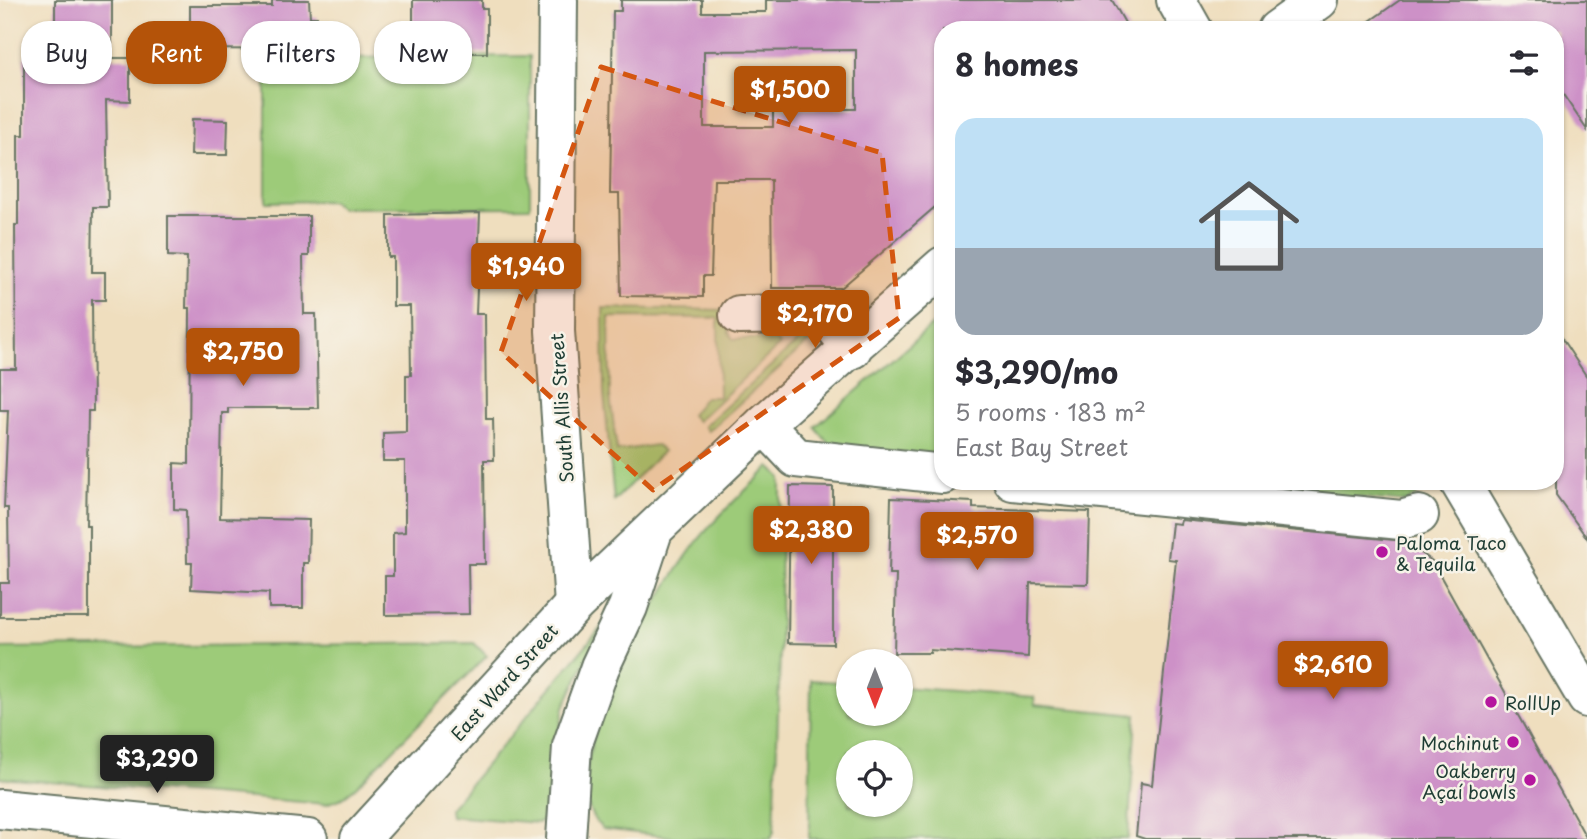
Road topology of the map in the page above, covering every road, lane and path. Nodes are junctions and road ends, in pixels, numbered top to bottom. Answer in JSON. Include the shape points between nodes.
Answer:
{"nodes":[{"id":1,"x":558,"y":0,"type":"edge"},
{"id":2,"x":1176,"y":0,"type":"edge"},
{"id":3,"x":1319,"y":0,"type":"edge"},
{"id":4,"x":1188,"y":21,"type":"edge"},
{"id":5,"x":1290,"y":21,"type":"edge"},
{"id":6,"x":934,"y":274,"type":"edge"},
{"id":7,"x":738,"y":314,"type":"dead end"},
{"id":8,"x":852,"y":349,"type":"junction"},
{"id":9,"x":764,"y":424,"type":"junction"},
{"id":10,"x":934,"y":473,"type":"edge"},
{"id":11,"x":1094,"y":490,"type":"edge"},
{"id":12,"x":1465,"y":490,"type":"edge"},
{"id":13,"x":1419,"y":515,"type":"dead end"},
{"id":14,"x":654,"y":530,"type":"junction"},
{"id":15,"x":574,"y":605,"type":"junction"},
{"id":16,"x":1587,"y":698,"type":"edge"},
{"id":17,"x":0,"y":809,"type":"edge"},
{"id":18,"x":308,"y":839,"type":"edge"},
{"id":19,"x":360,"y":839,"type":"edge"},
{"id":20,"x":566,"y":839,"type":"edge"}],
"edges":[{"from":1,"to":15,"type":"street","name":"South Allis Street","via":[[555,331]]},
{"from":2,"to":4,"type":"street"},
{"from":3,"to":5,"type":"street"},
{"from":6,"to":8,"type":"street","name":"East Ward Street"},
{"from":7,"to":8,"type":"street","via":[[825,314]]},
{"from":8,"to":9,"type":"street","name":"East Ward Street"},
{"from":9,"to":10,"type":"street","via":[[796,458]]},
{"from":9,"to":14,"type":"street","name":"East Ward Street"},
{"from":11,"to":13,"type":"street","via":[[1401,520]]},
{"from":12,"to":16,"type":"street"},
{"from":14,"to":15,"type":"street","name":"East Ward Street"},
{"from":14,"to":20,"type":"street","name":"East Ward Street","via":[[572,746]]},
{"from":15,"to":19,"type":"street","name":"East Ward Street"},
{"from":17,"to":18,"type":"street"}]}
